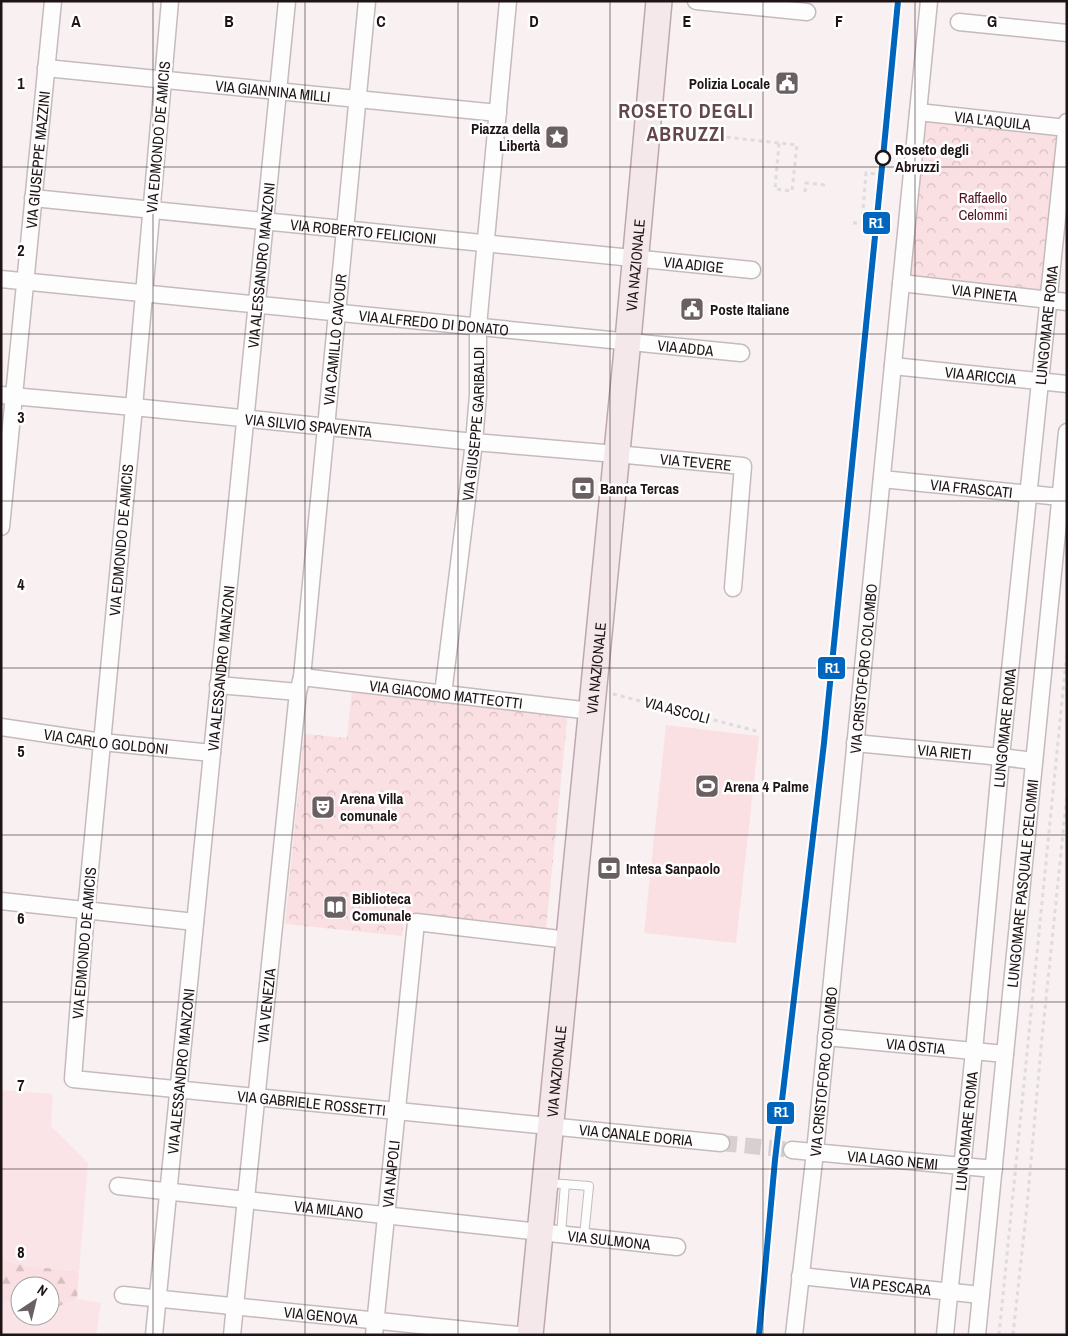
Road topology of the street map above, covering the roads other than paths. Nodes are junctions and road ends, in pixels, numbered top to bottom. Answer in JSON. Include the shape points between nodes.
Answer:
{"nodes":[{"id":1,"x":53,"y":1,"type":"edge"},
{"id":2,"x":170,"y":1,"type":"edge"},
{"id":3,"x":286,"y":1,"type":"edge"},
{"id":4,"x":367,"y":1,"type":"edge"},
{"id":5,"x":508,"y":1,"type":"edge"},
{"id":6,"x":659,"y":1,"type":"edge"},
{"id":7,"x":696,"y":1,"type":"edge"},
{"id":8,"x":929,"y":1,"type":"edge"},
{"id":9,"x":807,"y":12,"type":"dead end"},
{"id":10,"x":959,"y":22,"type":"dead end"},
{"id":11,"x":1067,"y":33,"type":"edge"},
{"id":12,"x":46,"y":68,"type":"junction"},
{"id":13,"x":163,"y":79,"type":"junction"},
{"id":14,"x":278,"y":91,"type":"junction"},
{"id":15,"x":358,"y":99,"type":"junction"},
{"id":16,"x":498,"y":112,"type":"junction"},
{"id":17,"x":918,"y":112,"type":"junction"},
{"id":18,"x":1067,"y":122,"type":"edge"},
{"id":19,"x":1066,"y":128,"type":"edge"},
{"id":20,"x":33,"y":198,"type":"junction"},
{"id":21,"x":152,"y":209,"type":"junction"},
{"id":22,"x":265,"y":221,"type":"junction"},
{"id":23,"x":345,"y":229,"type":"junction"},
{"id":24,"x":485,"y":243,"type":"junction"},
{"id":25,"x":636,"y":258,"type":"junction"},
{"id":26,"x":752,"y":270,"type":"dead end"},
{"id":27,"x":1,"y":279,"type":"edge"},
{"id":28,"x":26,"y":282,"type":"junction"},
{"id":29,"x":901,"y":283,"type":"junction"},
{"id":30,"x":144,"y":293,"type":"junction"},
{"id":31,"x":1048,"y":299,"type":"junction"},
{"id":32,"x":1067,"y":302,"type":"edge"},
{"id":33,"x":256,"y":304,"type":"junction"},
{"id":34,"x":337,"y":312,"type":"junction"},
{"id":35,"x":478,"y":326,"type":"junction"},
{"id":36,"x":628,"y":340,"type":"junction"},
{"id":37,"x":741,"y":353,"type":"dead end"},
{"id":38,"x":893,"y":366,"type":"junction"},
{"id":39,"x":1040,"y":381,"type":"junction"},
{"id":40,"x":1067,"y":384,"type":"edge"},
{"id":41,"x":8,"y":395,"type":"edge"},
{"id":42,"x":134,"y":407,"type":"junction"},
{"id":43,"x":245,"y":418,"type":"junction"},
{"id":44,"x":326,"y":426,"type":"junction"},
{"id":45,"x":1067,"y":432,"type":"edge"},
{"id":46,"x":474,"y":442,"type":"junction"},
{"id":47,"x":616,"y":454,"type":"junction"},
{"id":48,"x":882,"y":478,"type":"junction"},
{"id":49,"x":1028,"y":493,"type":"junction"},
{"id":50,"x":1060,"y":497,"type":"junction"},
{"id":51,"x":1,"y":527,"type":"edge"},
{"id":52,"x":733,"y":588,"type":"dead end"},
{"id":53,"x":218,"y":685,"type":"junction"},
{"id":54,"x":300,"y":685,"type":"junction"},
{"id":55,"x":443,"y":694,"type":"junction"},
{"id":56,"x":592,"y":700,"type":"junction"},
{"id":57,"x":1,"y":727,"type":"edge"},
{"id":58,"x":102,"y":742,"type":"junction"},
{"id":59,"x":855,"y":743,"type":"junction"},
{"id":60,"x":212,"y":753,"type":"junction"},
{"id":61,"x":1001,"y":757,"type":"junction"},
{"id":62,"x":1034,"y":761,"type":"junction"},
{"id":63,"x":1,"y":901,"type":"edge"},
{"id":64,"x":86,"y":911,"type":"junction"},
{"id":65,"x":195,"y":922,"type":"junction"},
{"id":66,"x":568,"y":940,"type":"junction"},
{"id":67,"x":826,"y":1037,"type":"junction"},
{"id":68,"x":974,"y":1051,"type":"junction"},
{"id":69,"x":1005,"y":1054,"type":"junction"},
{"id":70,"x":73,"y":1079,"type":"joint"},
{"id":71,"x":178,"y":1090,"type":"junction"},
{"id":72,"x":256,"y":1098,"type":"junction"},
{"id":73,"x":396,"y":1112,"type":"junction"},
{"id":74,"x":550,"y":1127,"type":"junction"},
{"id":75,"x":721,"y":1143,"type":"tunnel mouth"},
{"id":76,"x":792,"y":1150,"type":"tunnel mouth"},
{"id":77,"x":815,"y":1152,"type":"junction"},
{"id":78,"x":962,"y":1166,"type":"junction"},
{"id":79,"x":994,"y":1169,"type":"junction"},
{"id":80,"x":555,"y":1183,"type":"junction"},
{"id":81,"x":118,"y":1186,"type":"dead end"},
{"id":82,"x":168,"y":1192,"type":"junction"},
{"id":83,"x":246,"y":1200,"type":"junction"},
{"id":84,"x":386,"y":1216,"type":"junction"},
{"id":85,"x":550,"y":1233,"type":"junction"},
{"id":86,"x":584,"y":1236,"type":"junction"},
{"id":87,"x":677,"y":1247,"type":"dead end"},
{"id":88,"x":800,"y":1276,"type":"junction"},
{"id":89,"x":949,"y":1292,"type":"junction"},
{"id":90,"x":122,"y":1295,"type":"dead end"},
{"id":91,"x":981,"y":1295,"type":"junction"},
{"id":92,"x":157,"y":1298,"type":"junction"},
{"id":93,"x":235,"y":1306,"type":"junction"},
{"id":94,"x":375,"y":1328,"type":"edge"},
{"id":95,"x":154,"y":1335,"type":"edge"},
{"id":96,"x":232,"y":1335,"type":"edge"},
{"id":97,"x":518,"y":1335,"type":"edge"},
{"id":98,"x":530,"y":1335,"type":"edge"},
{"id":99,"x":794,"y":1335,"type":"edge"},
{"id":100,"x":945,"y":1335,"type":"edge"},
{"id":101,"x":977,"y":1335,"type":"edge"}],
"edges":[{"from":1,"to":12,"type":"street","name":"VIA GIUSEPPE MAZZINI"},
{"from":2,"to":13,"type":"street","name":"VIA EDMONDO DE AMICIS"},
{"from":3,"to":14,"type":"street","name":"VIA ALESSANDRO MANZONI"},
{"from":4,"to":15,"type":"street","name":"VIA CAMILLO CAVOUR"},
{"from":5,"to":16,"type":"street","name":"VIA GIUSEPPE GARIBALDI"},
{"from":6,"to":25,"type":"main road","name":"VIA NAZIONALE"},
{"from":7,"to":9,"type":"street"},
{"from":8,"to":17,"type":"street","name":"VIA CRISTOFORO COLOMBO"},
{"from":10,"to":11,"type":"street"},
{"from":12,"to":13,"type":"street","name":"VIA GIANNINA MILLI"},
{"from":12,"to":20,"type":"street","name":"VIA GIUSEPPE MAZZINI"},
{"from":13,"to":14,"type":"street","name":"VIA GIANNINA MILLI"},
{"from":13,"to":21,"type":"street","name":"VIA EDMONDO DE AMICIS"},
{"from":14,"to":15,"type":"street","name":"VIA GIANNINA MILLI"},
{"from":14,"to":22,"type":"street","name":"VIA ALESSANDRO MANZONI"},
{"from":15,"to":16,"type":"street","name":"VIA GIANNINA MILLI"},
{"from":15,"to":23,"type":"street","name":"VIA CAMILLO CAVOUR"},
{"from":16,"to":24,"type":"street","name":"VIA GIUSEPPE GARIBALDI"},
{"from":17,"to":19,"type":"street","name":"VIA L'AQUILA"},
{"from":17,"to":29,"type":"street","name":"VIA CRISTOFORO COLOMBO"},
{"from":18,"to":19,"type":"street","name":"LUNGOMARE ROMA"},
{"from":19,"to":31,"type":"street","name":"LUNGOMARE ROMA"},
{"from":20,"to":21,"type":"street","name":"VIA ROBERTO FELICIONI"},
{"from":20,"to":28,"type":"street","name":"VIA GIUSEPPE MAZZINI"},
{"from":21,"to":22,"type":"street","name":"VIA ROBERTO FELICIONI"},
{"from":21,"to":30,"type":"street","name":"VIA EDMONDO DE AMICIS"},
{"from":22,"to":23,"type":"street","name":"VIA ROBERTO FELICIONI"},
{"from":22,"to":33,"type":"street","name":"VIA ALESSANDRO MANZONI"},
{"from":23,"to":24,"type":"street","name":"VIA ROBERTO FELICIONI"},
{"from":23,"to":34,"type":"street","name":"VIA CAMILLO CAVOUR"},
{"from":24,"to":25,"type":"street","name":"VIA ROBERTO FELICIONI"},
{"from":24,"to":35,"type":"street","name":"VIA GIUSEPPE GARIBALDI"},
{"from":25,"to":26,"type":"street","name":"VIA ADIGE"},
{"from":25,"to":36,"type":"main road","name":"VIA NAZIONALE"},
{"from":27,"to":28,"type":"street","name":"VIA ALFREDO DI DONATO"},
{"from":28,"to":30,"type":"street","name":"VIA ALFREDO DI DONATO"},
{"from":28,"to":41,"type":"street","name":"VIA GIUSEPPE MAZZINI"},
{"from":29,"to":31,"type":"street","name":"VIA PINETA"},
{"from":29,"to":38,"type":"street","name":"VIA CRISTOFORO COLOMBO"},
{"from":30,"to":33,"type":"street","name":"VIA ALFREDO DI DONATO"},
{"from":30,"to":42,"type":"street","name":"VIA EDMONDO DE AMICIS"},
{"from":31,"to":32,"type":"street","name":"VIA PINETA"},
{"from":31,"to":39,"type":"street","name":"LUNGOMARE ROMA"},
{"from":33,"to":34,"type":"street","name":"VIA ALFREDO DI DONATO"},
{"from":33,"to":43,"type":"street","name":"VIA ALESSANDRO MANZONI"},
{"from":34,"to":35,"type":"street","name":"VIA ALFREDO DI DONATO"},
{"from":34,"to":44,"type":"street","name":"VIA CAMILLO CAVOUR"},
{"from":35,"to":36,"type":"street","name":"VIA ALFREDO DI DONATO"},
{"from":35,"to":46,"type":"street","name":"VIA GIUSEPPE GARIBALDI"},
{"from":36,"to":37,"type":"street","name":"VIA ADDA"},
{"from":36,"to":47,"type":"main road","name":"VIA NAZIONALE"},
{"from":38,"to":39,"type":"street","name":"VIA ARICCIA"},
{"from":38,"to":48,"type":"street","name":"VIA CRISTOFORO COLOMBO"},
{"from":39,"to":40,"type":"street","name":"VIA ARICCIA"},
{"from":39,"to":49,"type":"street","name":"LUNGOMARE ROMA"},
{"from":41,"to":42,"type":"street","name":"VIA SILVIO SPAVENTA"},
{"from":41,"to":51,"type":"street","name":"VIA GIUSEPPE MAZZINI"},
{"from":42,"to":43,"type":"street","name":"VIA SILVIO SPAVENTA"},
{"from":42,"to":58,"type":"street","name":"VIA EDMONDO DE AMICIS"},
{"from":43,"to":44,"type":"street","name":"VIA SILVIO SPAVENTA"},
{"from":43,"to":53,"type":"street","name":"VIA ALESSANDRO MANZONI"},
{"from":44,"to":46,"type":"street","name":"VIA SILVIO SPAVENTA"},
{"from":44,"to":54,"type":"street","name":"VIA CAMILLO CAVOUR"},
{"from":45,"to":50,"type":"street","name":"LUNGOMARE PASQUALE CELOMMI"},
{"from":46,"to":47,"type":"street","name":"VIA SILVIO SPAVENTA"},
{"from":46,"to":55,"type":"street","name":"VIA GIUSEPPE GARIBALDI"},
{"from":47,"to":52,"type":"street","name":"VIA TEVERE","via":[[743,466]]},
{"from":47,"to":56,"type":"main road","name":"VIA NAZIONALE"},
{"from":48,"to":49,"type":"street","name":"VIA FRASCATI"},
{"from":48,"to":59,"type":"street","name":"VIA CRISTOFORO COLOMBO"},
{"from":49,"to":50,"type":"street","name":"VIA FRASCATI"},
{"from":49,"to":61,"type":"street","name":"LUNGOMARE ROMA"},
{"from":50,"to":62,"type":"street","name":"LUNGOMARE PASQUALE CELOMMI"},
{"from":53,"to":54,"type":"street","name":"VIA GIACOMO MATTEOTTI"},
{"from":53,"to":60,"type":"street","name":"VIA ALESSANDRO MANZONI"},
{"from":54,"to":55,"type":"street","name":"VIA GIACOMO MATTEOTTI"},
{"from":54,"to":72,"type":"street","name":"VIA VENEZIA"},
{"from":55,"to":56,"type":"street","name":"VIA GIACOMO MATTEOTTI"},
{"from":56,"to":66,"type":"main road","name":"VIA NAZIONALE"},
{"from":57,"to":58,"type":"street","name":"VIA CARLO GOLDONI"},
{"from":58,"to":60,"type":"street","name":"VIA CARLO GOLDONI"},
{"from":58,"to":64,"type":"street","name":"VIA EDMONDO DE AMICIS"},
{"from":59,"to":61,"type":"street","name":"VIA RIETI"},
{"from":59,"to":67,"type":"street","name":"VIA CRISTOFORO COLOMBO"},
{"from":60,"to":65,"type":"street","name":"VIA ALESSANDRO MANZONI"},
{"from":61,"to":62,"type":"street","name":"VIA RIETI"},
{"from":61,"to":68,"type":"street","name":"LUNGOMARE ROMA"},
{"from":62,"to":69,"type":"street","name":"LUNGOMARE PASQUALE CELOMMI"},
{"from":63,"to":64,"type":"street"},
{"from":64,"to":65,"type":"street"},
{"from":64,"to":70,"type":"street","name":"VIA EDMONDO DE AMICIS"},
{"from":65,"to":71,"type":"street","name":"VIA ALESSANDRO MANZONI"},
{"from":66,"to":73,"type":"street","name":"VIA NAPOLI","via":[[416,922]]},
{"from":66,"to":74,"type":"main road","name":"VIA NAZIONALE"},
{"from":67,"to":68,"type":"street","name":"VIA OSTIA"},
{"from":67,"to":77,"type":"street","name":"VIA CRISTOFORO COLOMBO"},
{"from":68,"to":69,"type":"street","name":"VIA OSTIA"},
{"from":68,"to":78,"type":"street","name":"LUNGOMARE ROMA"},
{"from":69,"to":79,"type":"street","name":"LUNGOMARE PASQUALE CELOMMI"},
{"from":70,"to":71,"type":"street","name":"VIA GABRIELE ROSSETTI"},
{"from":71,"to":72,"type":"street","name":"VIA GABRIELE ROSSETTI"},
{"from":71,"to":82,"type":"street","name":"VIA ALESSANDRO MANZONI"},
{"from":72,"to":73,"type":"street","name":"VIA GABRIELE ROSSETTI"},
{"from":72,"to":83,"type":"street","name":"VIA VENEZIA"},
{"from":73,"to":74,"type":"street","name":"VIA GABRIELE ROSSETTI"},
{"from":73,"to":84,"type":"street","name":"VIA NAPOLI"},
{"from":74,"to":75,"type":"street","name":"VIA CANALE DORIA"},
{"from":74,"to":80,"type":"main road","name":"VIA NAZIONALE"},
{"from":76,"to":77,"type":"street","name":"VIA LAGO NEMI"},
{"from":77,"to":78,"type":"street","name":"VIA LAGO NEMI"},
{"from":77,"to":88,"type":"street","name":"VIA CRISTOFORO COLOMBO"},
{"from":78,"to":79,"type":"street","name":"VIA LAGO NEMI"},
{"from":78,"to":89,"type":"street","name":"LUNGOMARE ROMA"},
{"from":79,"to":91,"type":"street","name":"LUNGOMARE PASQUALE CELOMMI"},
{"from":80,"to":85,"type":"main road","name":"VIA NAZIONALE"},
{"from":80,"to":86,"type":"lane","via":[[589,1186]]},
{"from":81,"to":82,"type":"street","name":"VIA MILANO"},
{"from":82,"to":83,"type":"street","name":"VIA MILANO"},
{"from":82,"to":92,"type":"street","name":"VIA ALESSANDRO MANZONI"},
{"from":83,"to":84,"type":"street","name":"VIA MILANO"},
{"from":83,"to":93,"type":"street","name":"VIA VENEZIA"},
{"from":84,"to":85,"type":"street","name":"VIA MILANO"},
{"from":84,"to":94,"type":"street","name":"VIA NAPOLI"},
{"from":85,"to":86,"type":"street","name":"VIA SULMONA"},
{"from":85,"to":98,"type":"main road","name":"VIA NAZIONALE"},
{"from":86,"to":87,"type":"street","name":"VIA SULMONA"},
{"from":88,"to":89,"type":"street","name":"VIA PESCARA"},
{"from":88,"to":99,"type":"street","name":"VIA CRISTOFORO COLOMBO"},
{"from":89,"to":91,"type":"street","name":"VIA PESCARA"},
{"from":89,"to":100,"type":"street","name":"LUNGOMARE ROMA"},
{"from":90,"to":92,"type":"street","name":"VIA GENOVA"},
{"from":91,"to":101,"type":"street","name":"LUNGOMARE PASQUALE CELOMMI"},
{"from":92,"to":93,"type":"street","name":"VIA GENOVA"},
{"from":92,"to":95,"type":"street","name":"VIA ALESSANDRO MANZONI"},
{"from":93,"to":94,"type":"street","name":"VIA GENOVA"},
{"from":93,"to":96,"type":"street","name":"VIA VENEZIA"},
{"from":94,"to":97,"type":"street","name":"VIA GENOVA"}]}
